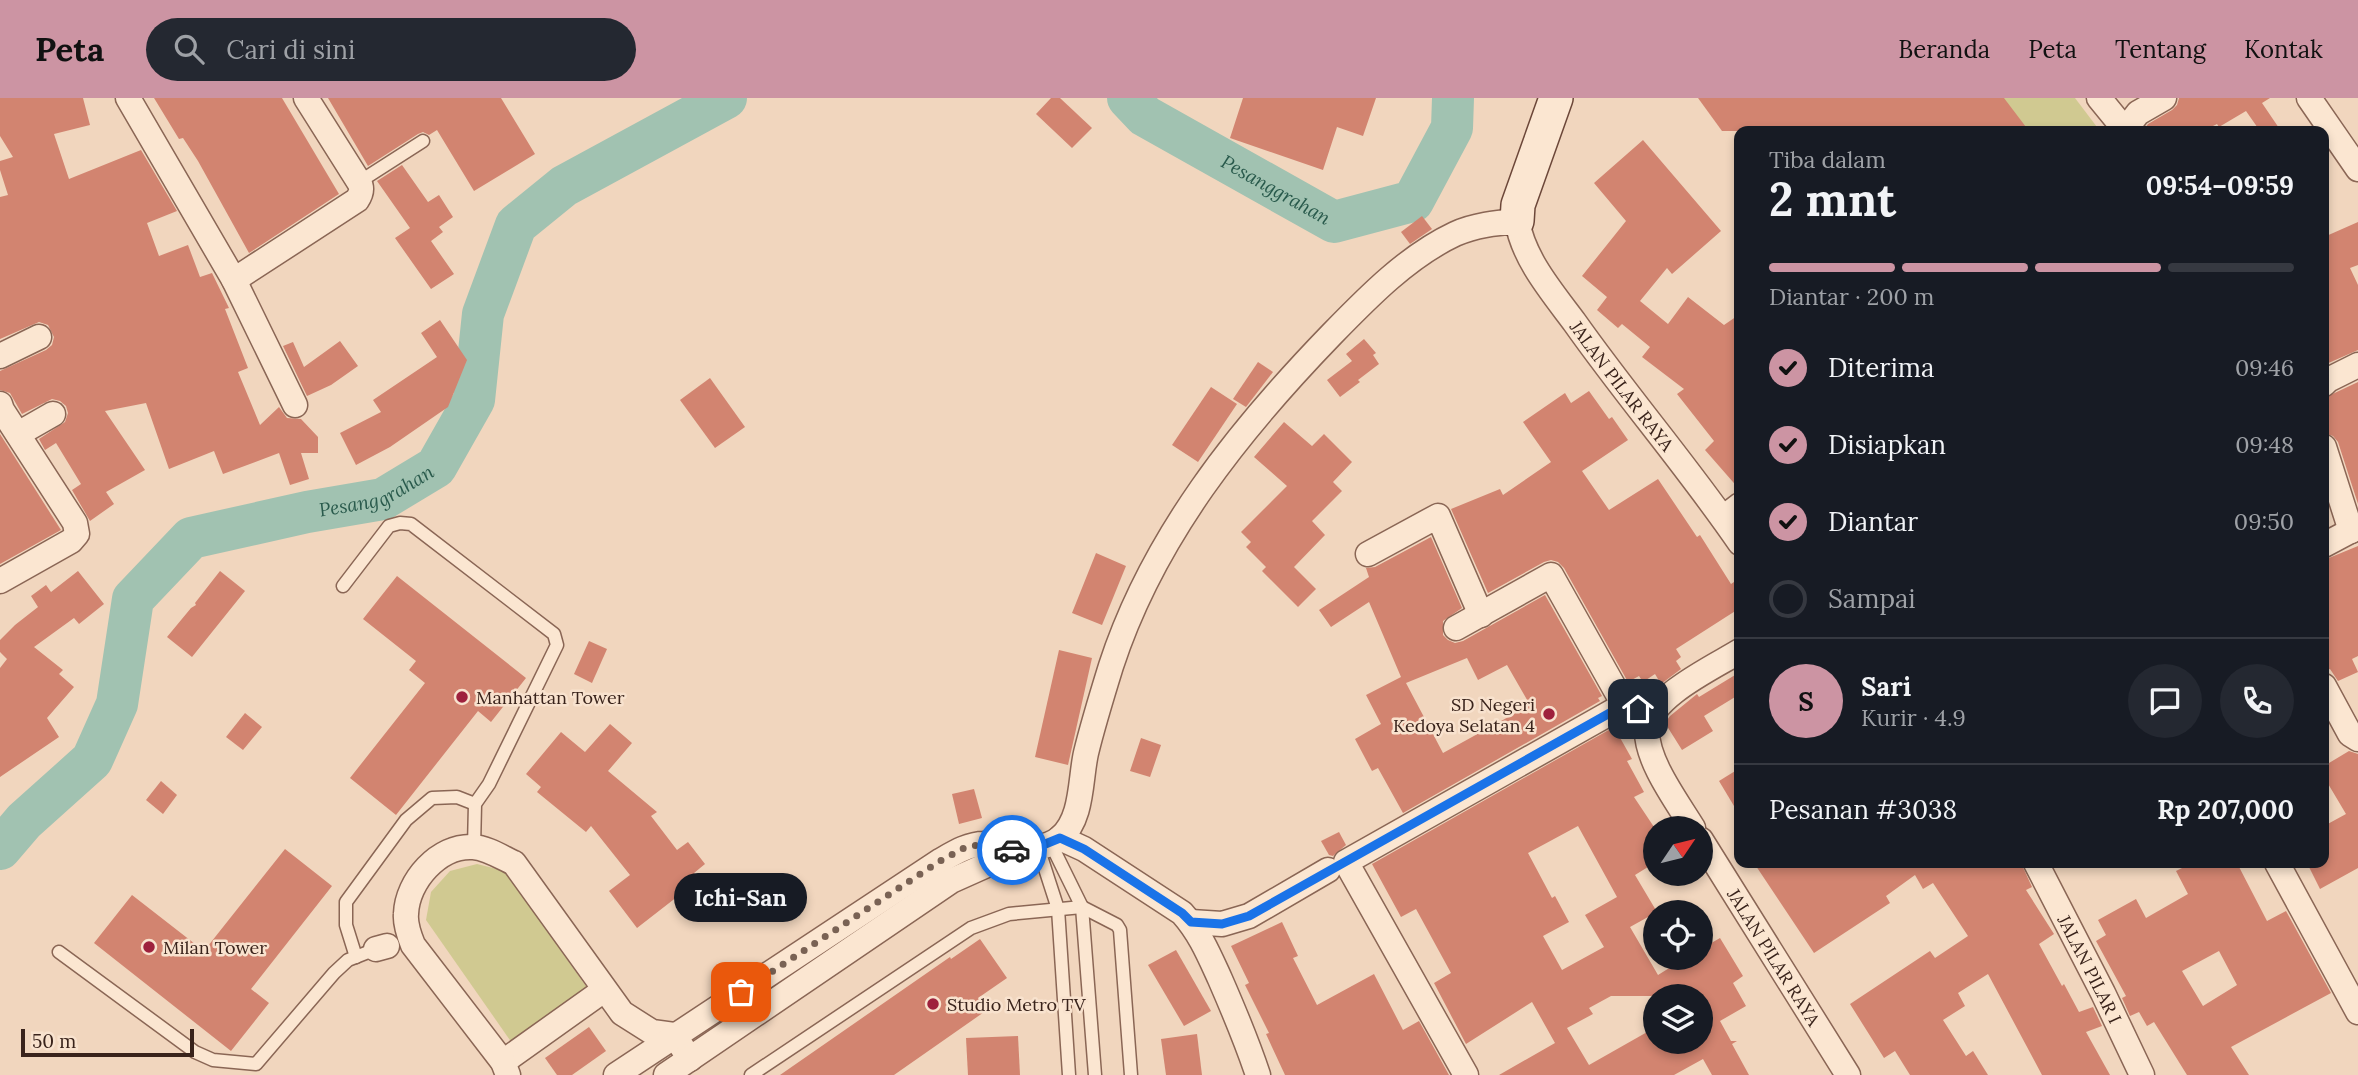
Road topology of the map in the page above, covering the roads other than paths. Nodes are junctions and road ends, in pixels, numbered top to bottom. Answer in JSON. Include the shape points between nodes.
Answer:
{"nodes":[{"id":1,"x":128,"y":98,"type":"edge"},
{"id":2,"x":306,"y":98,"type":"edge"},
{"id":3,"x":1556,"y":98,"type":"edge"},
{"id":4,"x":2099,"y":98,"type":"edge"},
{"id":5,"x":2164,"y":98,"type":"edge"},
{"id":6,"x":2315,"y":101,"type":"edge"},
{"id":7,"x":2122,"y":126,"type":"edge"},
{"id":8,"x":2129,"y":126,"type":"edge"},
{"id":9,"x":423,"y":141,"type":"dead end"},
{"id":10,"x":2358,"y":169,"type":"edge"},
{"id":11,"x":359,"y":182,"type":"junction"},
{"id":12,"x":1517,"y":221,"type":"junction"},
{"id":13,"x":234,"y":280,"type":"junction"},
{"id":14,"x":39,"y":337,"type":"dead end"},
{"id":15,"x":0,"y":356,"type":"edge"},
{"id":16,"x":2358,"y":365,"type":"edge"},
{"id":17,"x":2329,"y":380,"type":"edge"},
{"id":18,"x":0,"y":404,"type":"edge"},
{"id":19,"x":295,"y":405,"type":"dead end"},
{"id":20,"x":53,"y":414,"type":"dead end"},
{"id":21,"x":18,"y":434,"type":"junction"},
{"id":22,"x":2329,"y":460,"type":"edge"},
{"id":23,"x":1731,"y":511,"type":"edge"},
{"id":24,"x":2355,"y":529,"type":"edge"},
{"id":25,"x":2329,"y":542,"type":"edge"},
{"id":26,"x":1368,"y":554,"type":"dead end"},
{"id":27,"x":0,"y":581,"type":"edge"},
{"id":28,"x":343,"y":586,"type":"dead end"},
{"id":29,"x":1481,"y":615,"type":"junction"},
{"id":30,"x":1456,"y":628,"type":"dead end"},
{"id":31,"x":1734,"y":655,"type":"edge"},
{"id":32,"x":2329,"y":696,"type":"edge"},
{"id":33,"x":1624,"y":705,"type":"junction"},
{"id":34,"x":1653,"y":713,"type":"junction"},
{"id":35,"x":2358,"y":738,"type":"edge"},
{"id":36,"x":475,"y":804,"type":"junction"},
{"id":37,"x":1686,"y":816,"type":"edge"},
{"id":38,"x":1050,"y":842,"type":"junction"},
{"id":39,"x":474,"y":847,"type":"junction"},
{"id":40,"x":1010,"y":850,"type":"junction"},
{"id":41,"x":1713,"y":859,"type":"edge"},
{"id":42,"x":1337,"y":866,"type":"junction"},
{"id":43,"x":2039,"y":868,"type":"edge"},
{"id":44,"x":2280,"y":868,"type":"edge"},
{"id":45,"x":1082,"y":907,"type":"junction"},
{"id":46,"x":1058,"y":909,"type":"junction"},
{"id":47,"x":1191,"y":922,"type":"junction"},
{"id":48,"x":413,"y":945,"type":"junction"},
{"id":49,"x":373,"y":951,"type":"junction"},
{"id":50,"x":59,"y":952,"type":"dead end"},
{"id":51,"x":604,"y":990,"type":"junction"},
{"id":52,"x":2358,"y":1012,"type":"edge"},
{"id":53,"x":674,"y":1035,"type":"junction"},
{"id":54,"x":690,"y":1059,"type":"junction"},
{"id":55,"x":256,"y":1064,"type":"junction"},
{"id":56,"x":505,"y":1069,"type":"edge"},
{"id":57,"x":264,"y":1075,"type":"edge"},
{"id":58,"x":616,"y":1075,"type":"edge"},
{"id":59,"x":666,"y":1075,"type":"edge"},
{"id":60,"x":751,"y":1075,"type":"edge"},
{"id":61,"x":1069,"y":1075,"type":"edge"},
{"id":62,"x":1094,"y":1075,"type":"edge"},
{"id":63,"x":1131,"y":1075,"type":"edge"},
{"id":64,"x":1258,"y":1075,"type":"edge"},
{"id":65,"x":1466,"y":1075,"type":"edge"},
{"id":66,"x":1848,"y":1075,"type":"edge"},
{"id":67,"x":2142,"y":1075,"type":"edge"}],
"edges":[{"from":1,"to":13,"type":"street"},
{"from":2,"to":11,"type":"street"},
{"from":3,"to":12,"type":"street","via":[[1518,205]]},
{"from":4,"to":7,"type":"street"},
{"from":5,"to":8,"type":"street","via":[[2138,113]]},
{"from":6,"to":10,"type":"street"},
{"from":9,"to":11,"type":"lane"},
{"from":11,"to":13,"type":"street","via":[[362,187],[357,200]]},
{"from":12,"to":23,"type":"street","name":"JALAN PILAR RAYA","via":[[1520,237],[1541,275],[1602,362]]},
{"from":12,"to":38,"type":"street","via":[[1455,234],[1387,281],[1284,385],[1235,442],[1180,520],[1134,608],[1086,754],[1074,818]]},
{"from":13,"to":19,"type":"street"},
{"from":14,"to":15,"type":"street"},
{"from":16,"to":17,"type":"street"},
{"from":18,"to":21,"type":"street"},
{"from":20,"to":21,"type":"street"},
{"from":21,"to":27,"type":"street","via":[[75,523],[77,534]]},
{"from":22,"to":24,"type":"street"},
{"from":24,"to":25,"type":"street"},
{"from":26,"to":29,"type":"street","via":[[1438,516]]},
{"from":28,"to":36,"type":"lane","via":[[389,526],[411,524],[554,634],[557,645]]},
{"from":29,"to":30,"type":"street"},
{"from":29,"to":33,"type":"street","via":[[1551,575]]},
{"from":31,"to":34,"type":"street","via":[[1667,697]]},
{"from":32,"to":35,"type":"street","via":[[2350,734]]},
{"from":33,"to":34,"type":"street"},
{"from":33,"to":42,"type":"street"},
{"from":34,"to":37,"type":"street","via":[[1647,729],[1650,750]]},
{"from":36,"to":39,"type":"lane"},
{"from":36,"to":49,"type":"lane","via":[[457,797],[432,799],[407,820],[346,902],[345,925]]},
{"from":38,"to":40,"type":"street"},
{"from":38,"to":45,"type":"lane"},
{"from":38,"to":46,"type":"lane"},
{"from":38,"to":47,"type":"street","via":[[1084,849]]},
{"from":39,"to":48,"type":"street","via":[[439,858],[419,875],[405,914]]},
{"from":39,"to":51,"type":"street","via":[[514,863]]},
{"from":40,"to":53,"type":"street","via":[[986,843],[940,861]]},
{"from":40,"to":54,"type":"street","via":[[951,881]]},
{"from":41,"to":66,"type":"street","name":"JALAN PILAR RAYA"},
{"from":42,"to":47,"type":"street","via":[[1249,916],[1222,924]]},
{"from":42,"to":65,"type":"street"},
{"from":43,"to":67,"type":"street","name":"JALAN PILAR I"},
{"from":44,"to":52,"type":"street"},
{"from":45,"to":46,"type":"lane"},
{"from":45,"to":62,"type":"lane"},
{"from":45,"to":63,"type":"lane","via":[[1120,930]]},
{"from":46,"to":60,"type":"lane","via":[[1009,914],[971,928]]},
{"from":46,"to":61,"type":"lane"},
{"from":47,"to":64,"type":"street","via":[[1241,1027]]},
{"from":48,"to":49,"type":"lane"},
{"from":48,"to":56,"type":"street"},
{"from":49,"to":55,"type":"lane","via":[[348,960],[334,973]]},
{"from":50,"to":55,"type":"lane","via":[[195,1052],[213,1060]]},
{"from":51,"to":53,"type":"street","via":[[622,1013],[652,1032]]},
{"from":51,"to":56,"type":"street"},
{"from":53,"to":54,"type":"street"},
{"from":53,"to":58,"type":"street"},
{"from":54,"to":59,"type":"street"},
{"from":55,"to":57,"type":"lane"}]}
